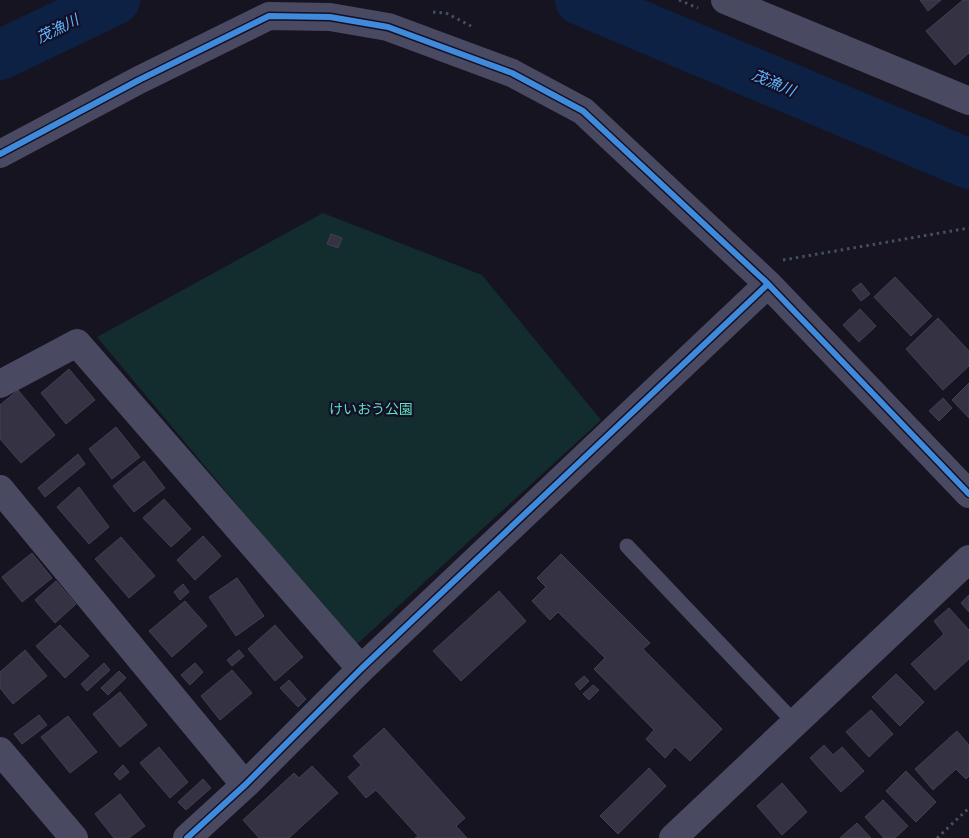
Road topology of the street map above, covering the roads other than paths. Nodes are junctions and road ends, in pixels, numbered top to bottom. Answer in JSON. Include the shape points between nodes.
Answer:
{"nodes":[{"id":1,"x":725,"y":0,"type":"edge"},
{"id":2,"x":969,"y":101,"type":"edge"},
{"id":3,"x":0,"y":154,"type":"edge"},
{"id":4,"x":768,"y":284,"type":"junction"},
{"id":5,"x":0,"y":384,"type":"edge"},
{"id":6,"x":0,"y":489,"type":"edge"},
{"id":7,"x":969,"y":494,"type":"edge"},
{"id":8,"x":627,"y":546,"type":"dead end"},
{"id":9,"x":969,"y":559,"type":"edge"},
{"id":10,"x":361,"y":669,"type":"junction"},
{"id":11,"x":795,"y":723,"type":"junction"},
{"id":12,"x":0,"y":751,"type":"edge"},
{"id":13,"x":246,"y":785,"type":"junction"},
{"id":14,"x":74,"y":838,"type":"edge"},
{"id":15,"x":187,"y":838,"type":"edge"},
{"id":16,"x":672,"y":838,"type":"edge"}],
"edges":[{"from":1,"to":2,"type":"street"},
{"from":3,"to":4,"type":"street","via":[[269,16],[330,16],[388,27],[503,70],[582,111]]},
{"from":4,"to":7,"type":"street"},
{"from":4,"to":10,"type":"street"},
{"from":5,"to":10,"type":"street","via":[[78,343]]},
{"from":6,"to":13,"type":"street"},
{"from":8,"to":11,"type":"lane"},
{"from":9,"to":11,"type":"street"},
{"from":10,"to":13,"type":"street"},
{"from":11,"to":16,"type":"street"},
{"from":12,"to":14,"type":"street"},
{"from":13,"to":15,"type":"street"}]}
